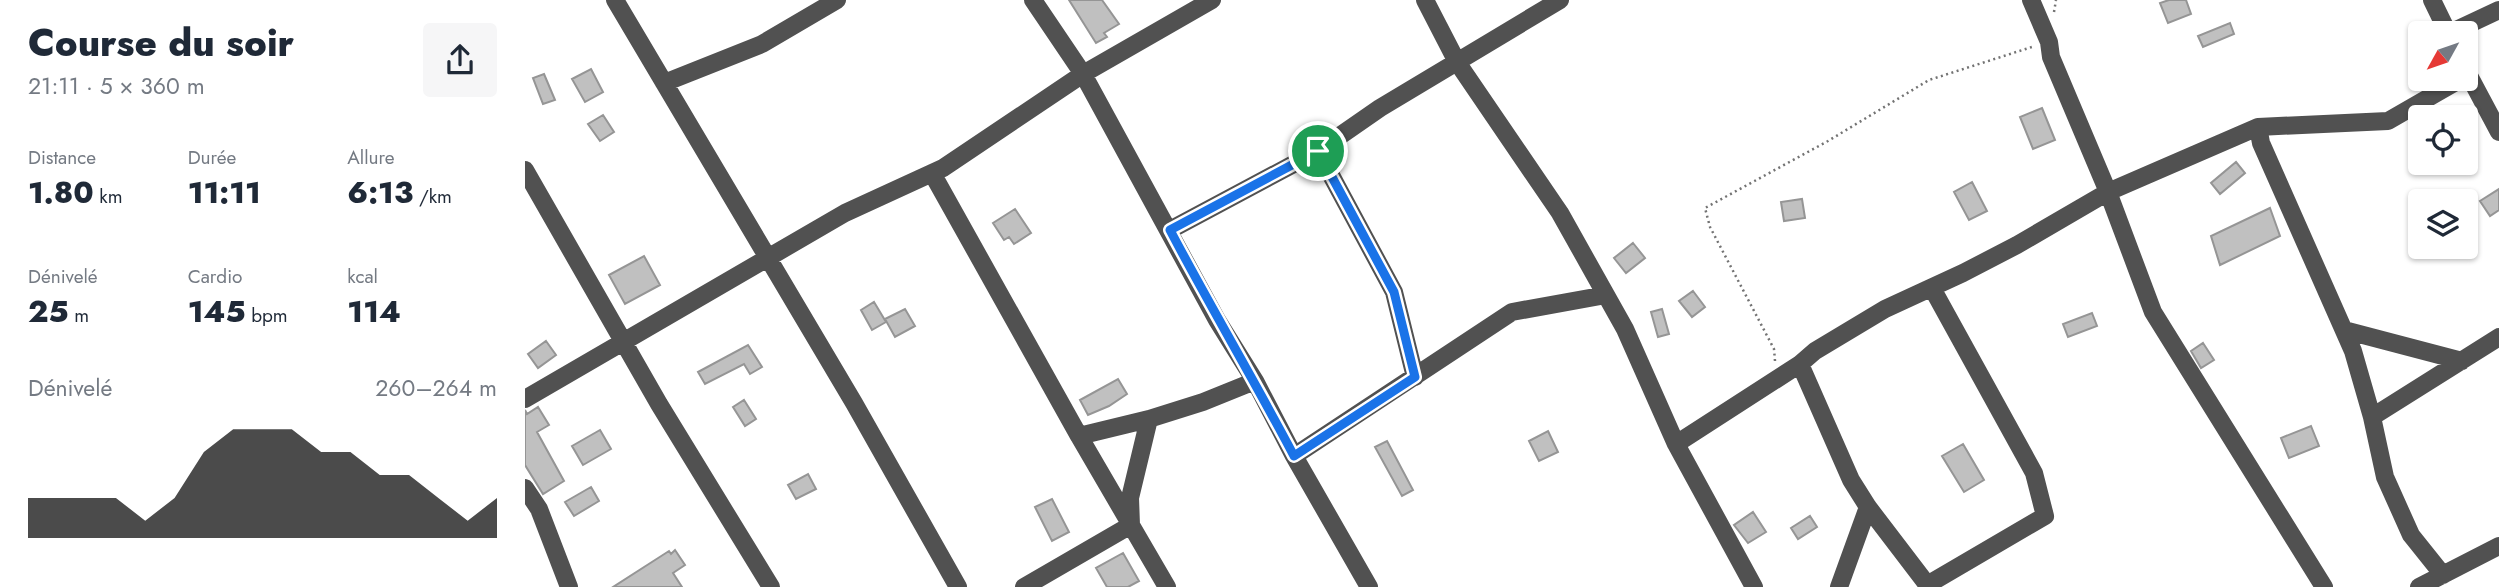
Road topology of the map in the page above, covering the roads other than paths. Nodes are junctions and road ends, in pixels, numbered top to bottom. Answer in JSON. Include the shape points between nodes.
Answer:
{"nodes":[{"id":1,"x":615,"y":0,"type":"edge"},
{"id":2,"x":837,"y":0,"type":"edge"},
{"id":3,"x":1033,"y":0,"type":"edge"},
{"id":4,"x":1212,"y":0,"type":"edge"},
{"id":5,"x":1425,"y":0,"type":"edge"},
{"id":6,"x":1560,"y":0,"type":"edge"},
{"id":7,"x":2031,"y":0,"type":"edge"},
{"id":8,"x":2432,"y":0,"type":"edge"},
{"id":9,"x":2499,"y":10,"type":"edge"},
{"id":10,"x":2443,"y":21,"type":"edge"},
{"id":11,"x":2475,"y":21,"type":"edge"},
{"id":12,"x":1457,"y":62,"type":"junction"},
{"id":13,"x":1083,"y":74,"type":"junction"},
{"id":14,"x":664,"y":83,"type":"junction"},
{"id":15,"x":2438,"y":91,"type":"edge"},
{"id":16,"x":2475,"y":91,"type":"edge"},
{"id":17,"x":2259,"y":127,"type":"junction"},
{"id":18,"x":2499,"y":132,"type":"edge"},
{"id":19,"x":1318,"y":151,"type":"junction"},
{"id":20,"x":525,"y":170,"type":"edge"},
{"id":21,"x":932,"y":173,"type":"junction"},
{"id":22,"x":2108,"y":192,"type":"junction"},
{"id":23,"x":1170,"y":230,"type":"junction"},
{"id":24,"x":768,"y":257,"type":"junction"},
{"id":25,"x":1932,"y":288,"type":"junction"},
{"id":26,"x":1606,"y":295,"type":"junction"},
{"id":27,"x":2344,"y":330,"type":"junction"},
{"id":28,"x":2499,"y":337,"type":"edge"},
{"id":29,"x":623,"y":340,"type":"junction"},
{"id":30,"x":2462,"y":361,"type":"junction"},
{"id":31,"x":1800,"y":364,"type":"junction"},
{"id":32,"x":1415,"y":377,"type":"junction"},
{"id":33,"x":1255,"y":381,"type":"junction"},
{"id":34,"x":525,"y":399,"type":"edge"},
{"id":35,"x":2372,"y":417,"type":"junction"},
{"id":36,"x":1149,"y":419,"type":"junction"},
{"id":37,"x":1079,"y":436,"type":"junction"},
{"id":38,"x":1676,"y":444,"type":"junction"},
{"id":39,"x":1294,"y":456,"type":"junction"},
{"id":40,"x":525,"y":488,"type":"edge"},
{"id":41,"x":1868,"y":507,"type":"junction"},
{"id":42,"x":532,"y":509,"type":"edge"},
{"id":43,"x":1131,"y":525,"type":"junction"},
{"id":44,"x":2499,"y":546,"type":"edge"},
{"id":45,"x":2443,"y":575,"type":"junction"},
{"id":46,"x":1928,"y":586,"type":"edge"},
{"id":47,"x":569,"y":587,"type":"edge"},
{"id":48,"x":771,"y":587,"type":"edge"},
{"id":49,"x":958,"y":587,"type":"edge"},
{"id":50,"x":1024,"y":587,"type":"edge"},
{"id":51,"x":1167,"y":587,"type":"edge"},
{"id":52,"x":1369,"y":587,"type":"edge"},
{"id":53,"x":1754,"y":587,"type":"edge"},
{"id":54,"x":1839,"y":587,"type":"edge"},
{"id":55,"x":2324,"y":587,"type":"edge"},
{"id":56,"x":2419,"y":587,"type":"edge"}],
"edges":[{"from":1,"to":14,"type":"street"},
{"from":2,"to":14,"type":"street","via":[[762,44]]},
{"from":3,"to":13,"type":"street"},
{"from":4,"to":13,"type":"street"},
{"from":5,"to":12,"type":"street"},
{"from":6,"to":12,"type":"street"},
{"from":7,"to":22,"type":"street"},
{"from":8,"to":10,"type":"street"},
{"from":9,"to":11,"type":"street"},
{"from":12,"to":19,"type":"street"},
{"from":12,"to":26,"type":"street","via":[[1560,213]]},
{"from":13,"to":21,"type":"street"},
{"from":13,"to":23,"type":"street"},
{"from":14,"to":24,"type":"street"},
{"from":15,"to":17,"type":"street","via":[[2388,121]]},
{"from":16,"to":18,"type":"street"},
{"from":17,"to":22,"type":"street"},
{"from":17,"to":27,"type":"street","via":[[2261,143]]},
{"from":19,"to":23,"type":"street"},
{"from":19,"to":32,"type":"street","via":[[1394,292]]},
{"from":20,"to":29,"type":"street"},
{"from":21,"to":24,"type":"street","via":[[863,204]]},
{"from":21,"to":37,"type":"street"},
{"from":22,"to":25,"type":"street"},
{"from":22,"to":55,"type":"street","via":[[2153,312]]},
{"from":23,"to":33,"type":"street"},
{"from":24,"to":29,"type":"street"},
{"from":24,"to":49,"type":"street"},
{"from":25,"to":31,"type":"street","via":[[1885,309]]},
{"from":25,"to":46,"type":"street","via":[[2034,473],[2045,516]]},
{"from":26,"to":32,"type":"street","via":[[1513,313]]},
{"from":26,"to":38,"type":"street"},
{"from":27,"to":30,"type":"street"},
{"from":27,"to":35,"type":"street"},
{"from":28,"to":30,"type":"street"},
{"from":29,"to":34,"type":"street"},
{"from":29,"to":48,"type":"street"},
{"from":30,"to":35,"type":"street"},
{"from":31,"to":38,"type":"street"},
{"from":31,"to":41,"type":"street","via":[[1851,480]]},
{"from":32,"to":39,"type":"street"},
{"from":33,"to":36,"type":"street"},
{"from":33,"to":39,"type":"street"},
{"from":35,"to":45,"type":"street","via":[[2385,477],[2411,535]]},
{"from":36,"to":37,"type":"street"},
{"from":36,"to":43,"type":"street","via":[[1130,498]]},
{"from":37,"to":43,"type":"street"},
{"from":38,"to":53,"type":"street"},
{"from":39,"to":52,"type":"street"},
{"from":40,"to":42,"type":"street"},
{"from":41,"to":46,"type":"street"},
{"from":41,"to":54,"type":"street"},
{"from":42,"to":47,"type":"street"},
{"from":43,"to":50,"type":"street"},
{"from":43,"to":51,"type":"street"},
{"from":44,"to":45,"type":"street"},
{"from":45,"to":56,"type":"street"}]}
